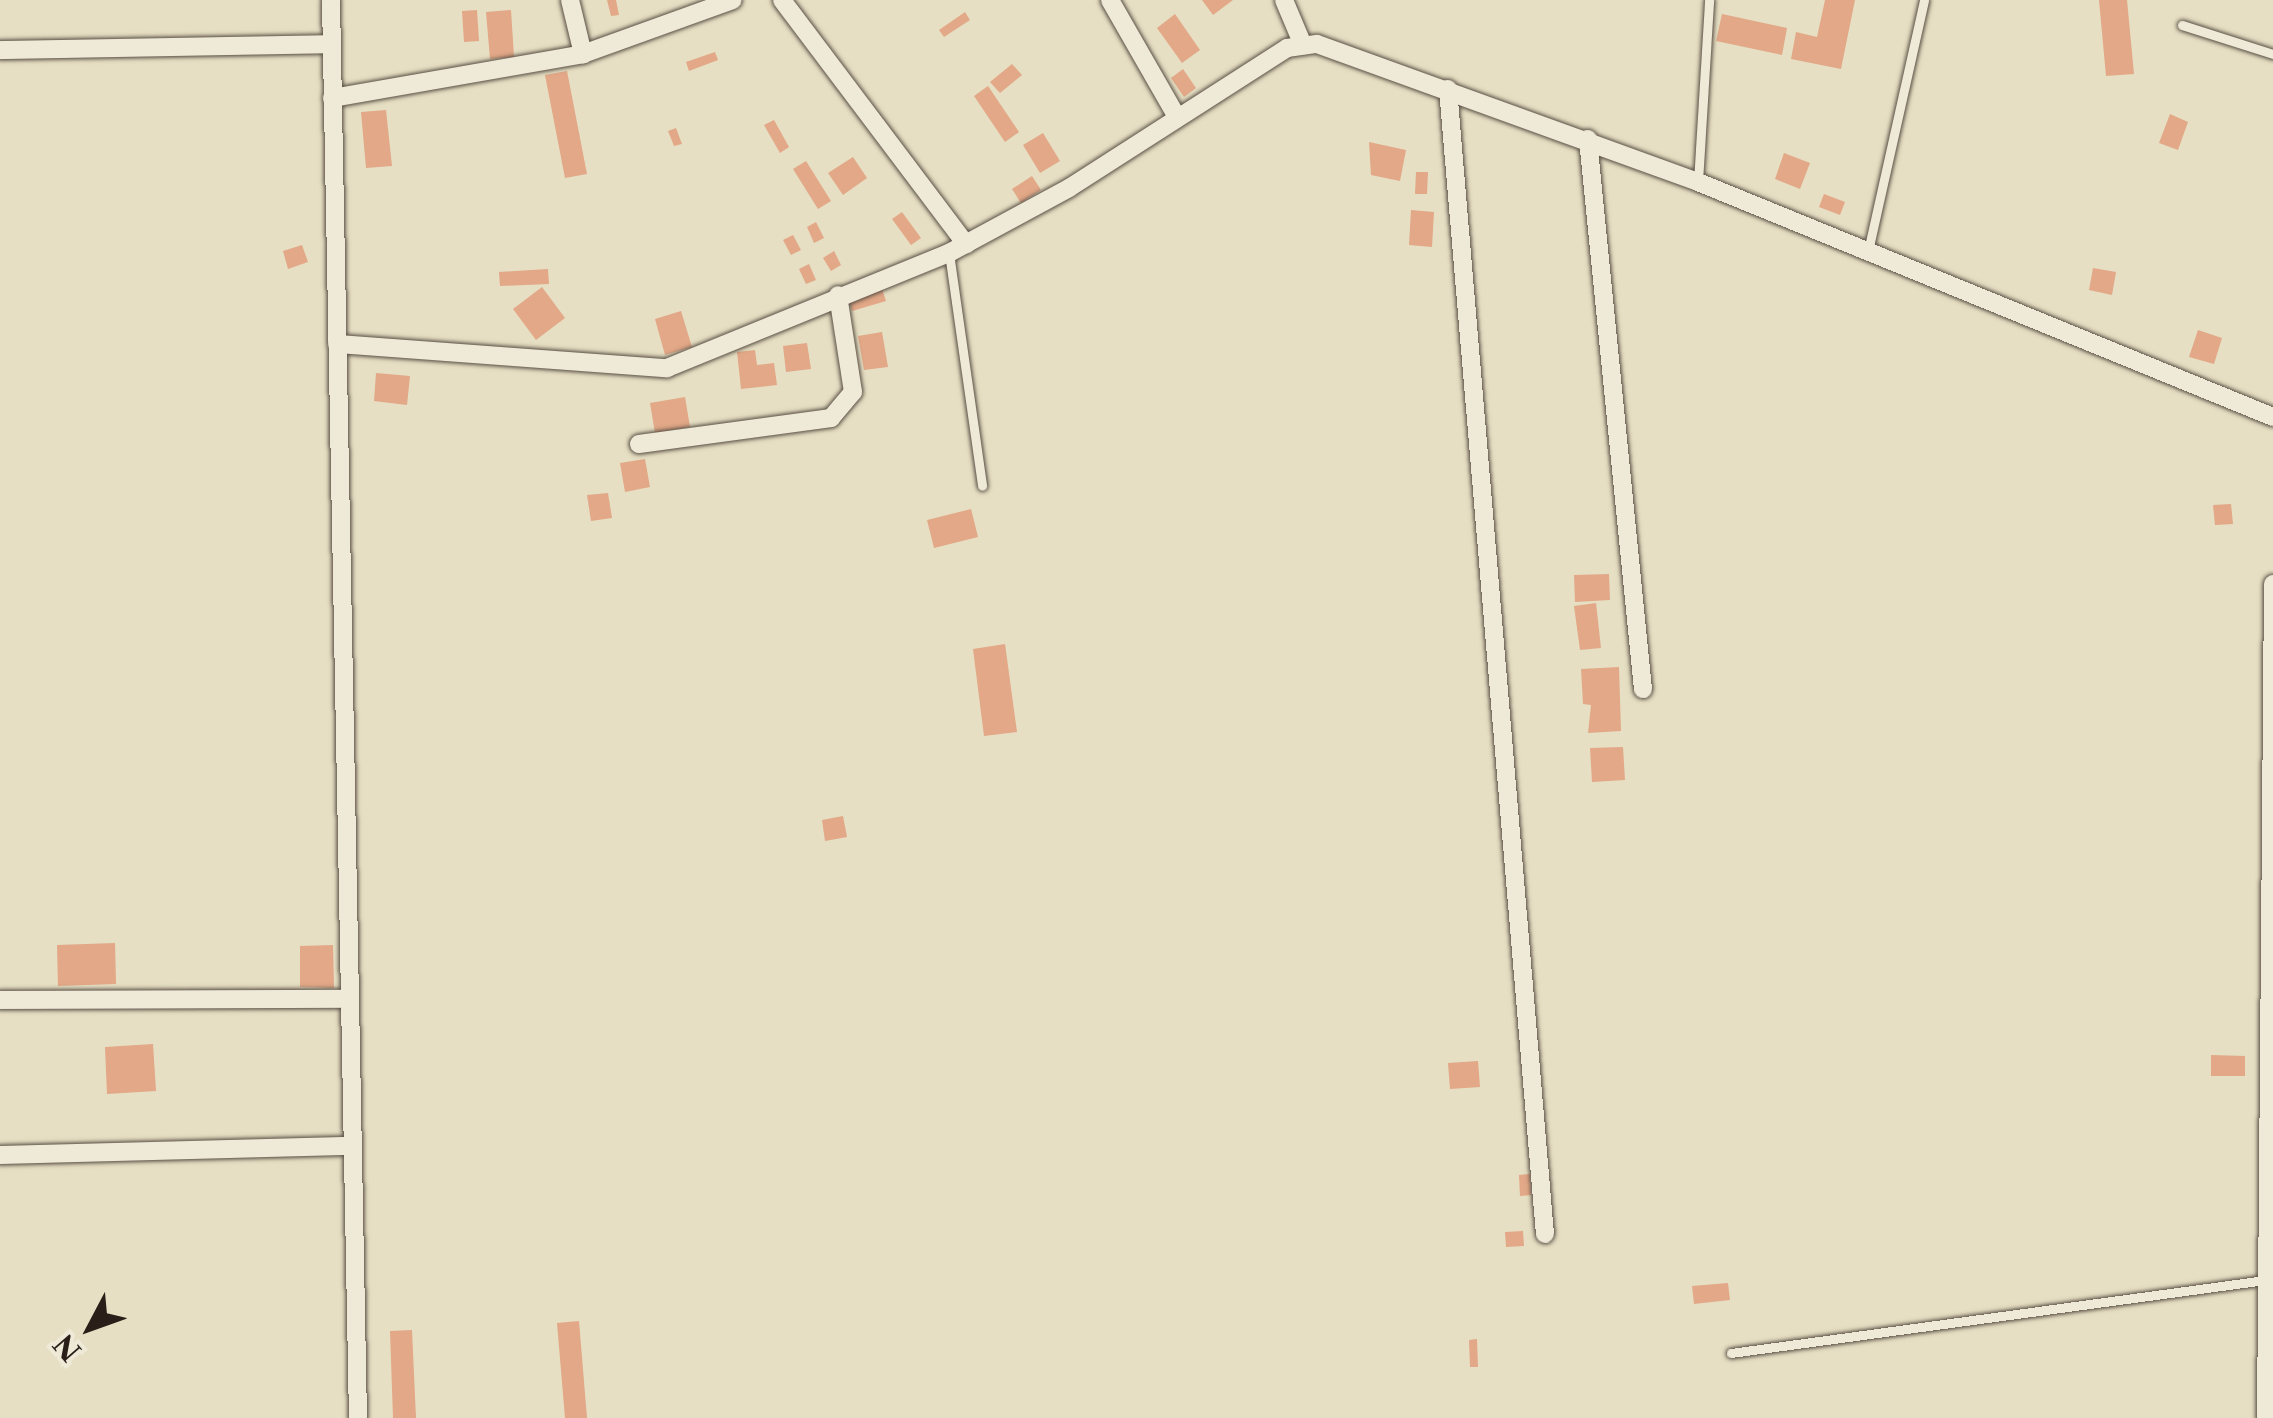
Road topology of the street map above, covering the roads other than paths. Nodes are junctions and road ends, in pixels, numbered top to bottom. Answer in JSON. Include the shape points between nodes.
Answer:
{"nodes":[{"id":1,"x":331,"y":0,"type":"edge"},
{"id":2,"x":570,"y":0,"type":"edge"},
{"id":3,"x":733,"y":0,"type":"edge"},
{"id":4,"x":782,"y":0,"type":"edge"},
{"id":5,"x":1110,"y":0,"type":"edge"},
{"id":6,"x":1284,"y":0,"type":"edge"},
{"id":7,"x":1709,"y":0,"type":"edge"},
{"id":8,"x":1924,"y":0,"type":"edge"},
{"id":9,"x":2182,"y":25,"type":"dead end"},
{"id":10,"x":331,"y":44,"type":"junction"},
{"id":11,"x":1303,"y":46,"type":"junction"},
{"id":12,"x":0,"y":50,"type":"edge"},
{"id":13,"x":583,"y":54,"type":"junction"},
{"id":14,"x":2273,"y":54,"type":"edge"},
{"id":15,"x":1448,"y":89,"type":"junction"},
{"id":16,"x":332,"y":98,"type":"junction"},
{"id":17,"x":1177,"y":117,"type":"junction"},
{"id":18,"x":1588,"y":139,"type":"junction"},
{"id":19,"x":1698,"y":182,"type":"junction"},
{"id":20,"x":966,"y":244,"type":"junction"},
{"id":21,"x":949,"y":253,"type":"junction"},
{"id":22,"x":1868,"y":254,"type":"junction"},
{"id":23,"x":838,"y":294,"type":"junction"},
{"id":24,"x":337,"y":344,"type":"junction"},
{"id":25,"x":2273,"y":416,"type":"edge"},
{"id":26,"x":638,"y":444,"type":"dead end"},
{"id":27,"x":982,"y":486,"type":"dead end"},
{"id":28,"x":2273,"y":584,"type":"edge"},
{"id":29,"x":1643,"y":689,"type":"dead end"},
{"id":30,"x":350,"y":999,"type":"junction"},
{"id":31,"x":0,"y":1000,"type":"edge"},
{"id":32,"x":353,"y":1146,"type":"junction"},
{"id":33,"x":0,"y":1155,"type":"edge"},
{"id":34,"x":1545,"y":1234,"type":"dead end"},
{"id":35,"x":2265,"y":1280,"type":"junction"},
{"id":36,"x":1731,"y":1353,"type":"dead end"},
{"id":37,"x":358,"y":1418,"type":"edge"},
{"id":38,"x":2266,"y":1418,"type":"edge"}],
"edges":[{"from":1,"to":10,"type":"street"},
{"from":2,"to":13,"type":"street"},
{"from":3,"to":13,"type":"street"},
{"from":4,"to":20,"type":"street"},
{"from":5,"to":17,"type":"street"},
{"from":6,"to":11,"type":"street"},
{"from":7,"to":19,"type":"lane"},
{"from":8,"to":22,"type":"lane"},
{"from":9,"to":14,"type":"lane"},
{"from":10,"to":12,"type":"street"},
{"from":10,"to":16,"type":"street"},
{"from":11,"to":15,"type":"street","via":[[1318,44]]},
{"from":11,"to":17,"type":"street","via":[[1287,48]]},
{"from":13,"to":16,"type":"street"},
{"from":15,"to":18,"type":"street"},
{"from":15,"to":34,"type":"street"},
{"from":16,"to":24,"type":"street"},
{"from":17,"to":20,"type":"street","via":[[1069,188]]},
{"from":18,"to":19,"type":"street"},
{"from":18,"to":29,"type":"street"},
{"from":19,"to":22,"type":"street"},
{"from":20,"to":21,"type":"street"},
{"from":21,"to":23,"type":"street"},
{"from":21,"to":27,"type":"lane"},
{"from":22,"to":25,"type":"street"},
{"from":23,"to":24,"type":"street","via":[[667,368]]},
{"from":23,"to":26,"type":"street","via":[[852,392],[831,418]]},
{"from":24,"to":30,"type":"street"},
{"from":28,"to":35,"type":"street"},
{"from":30,"to":31,"type":"street"},
{"from":30,"to":32,"type":"street"},
{"from":32,"to":33,"type":"street"},
{"from":32,"to":37,"type":"street"},
{"from":35,"to":36,"type":"lane"},
{"from":35,"to":38,"type":"street"}]}
